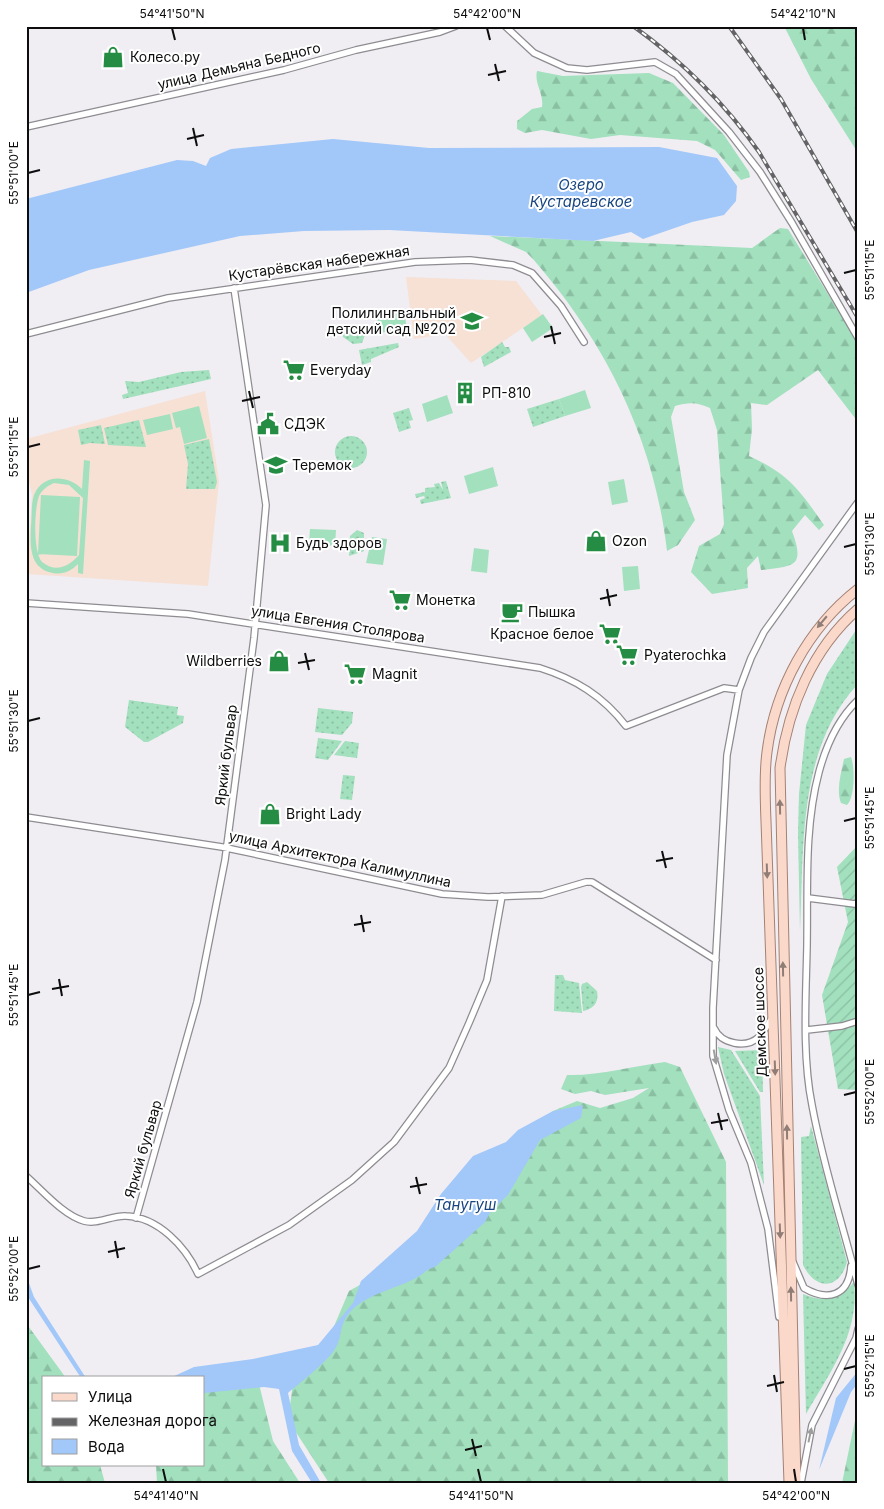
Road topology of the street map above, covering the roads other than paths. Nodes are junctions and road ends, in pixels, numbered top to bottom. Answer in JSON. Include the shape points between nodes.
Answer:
{"nodes":[{"id":1,"x":456,"y":26,"type":"edge"},
{"id":2,"x":505,"y":26,"type":"edge"},
{"id":3,"x":26,"y":126,"type":"edge"},
{"id":4,"x":234,"y":288,"type":"junction"},
{"id":5,"x":26,"y":334,"type":"edge"},
{"id":6,"x":858,"y":338,"type":"edge"},
{"id":7,"x":584,"y":342,"type":"dead end"},
{"id":8,"x":858,"y":502,"type":"edge"},
{"id":9,"x":858,"y":589,"type":"edge"},
{"id":10,"x":26,"y":603,"type":"edge"},
{"id":11,"x":858,"y":609,"type":"edge"},
{"id":12,"x":256,"y":624,"type":"junction"},
{"id":13,"x":739,"y":690,"type":"junction"},
{"id":14,"x":858,"y":700,"type":"edge"},
{"id":15,"x":26,"y":817,"type":"edge"},
{"id":16,"x":227,"y":848,"type":"junction"},
{"id":17,"x":502,"y":896,"type":"junction"},
{"id":18,"x":808,"y":898,"type":"junction"},
{"id":19,"x":858,"y":902,"type":"edge"},
{"id":20,"x":716,"y":960,"type":"junction"},
{"id":21,"x":713,"y":1008,"type":"junction"},
{"id":22,"x":773,"y":1016,"type":"junction"},
{"id":23,"x":858,"y":1021,"type":"edge"},
{"id":24,"x":807,"y":1030,"type":"junction"},
{"id":25,"x":26,"y":1176,"type":"edge"},
{"id":26,"x":136,"y":1218,"type":"junction"},
{"id":27,"x":789,"y":1224,"type":"junction"},
{"id":28,"x":851,"y":1259,"type":"junction"},
{"id":29,"x":858,"y":1285,"type":"edge"},
{"id":30,"x":858,"y":1329,"type":"edge"},
{"id":31,"x":784,"y":1364,"type":"junction"},
{"id":32,"x":789,"y":1483,"type":"edge"},
{"id":33,"x":796,"y":1483,"type":"edge"},
{"id":34,"x":801,"y":1483,"type":"edge"}],
"edges":[{"from":1,"to":3,"type":"street","name":"улица Демьяна Бедного","via":[[284,70]]},
{"from":2,"to":6,"type":"street","via":[[534,53],[567,68],[587,70],[655,62],[676,74],[760,172]]},
{"from":4,"to":5,"type":"street","name":"Кустарёвская набережная","via":[[160,300]]},
{"from":4,"to":7,"type":"street","name":"Кустарёвская набережная","via":[[419,262],[476,260],[513,265],[538,278]]},
{"from":4,"to":12,"type":"street","name":"Яркий бульвар","via":[[266,498]]},
{"from":8,"to":13,"type":"street","via":[[764,632]]},
{"from":9,"to":22,"type":"main road","name":"Демское шоссе","one_way":true,"via":[[821,623],[811,638],[781,698],[767,752],[766,820]]},
{"from":10,"to":12,"type":"street","name":"улица Евгения Столярова","via":[[188,614]]},
{"from":27,"to":11,"type":"main road","name":"Демское шоссе","one_way":true,"via":[[780,768],[784,741],[807,675],[825,645]]},
{"from":12,"to":13,"type":"street","name":"улица Евгения Столярова","via":[[540,668],[558,673],[586,688],[626,726],[724,688]]},
{"from":12,"to":16,"type":"street","name":"Яркий бульвар"},
{"from":13,"to":20,"type":"street","via":[[727,756]]},
{"from":14,"to":18,"type":"street","via":[[836,727],[819,773],[810,829]]},
{"from":15,"to":16,"type":"street","name":"улица Архитектора Калимуллина"},
{"from":16,"to":17,"type":"street","name":"улица Архитектора Калимуллина","via":[[423,891]]},
{"from":16,"to":26,"type":"street","name":"Яркий бульвар","via":[[197,1002]]},
{"from":17,"to":20,"type":"street","name":"улица Архитектора Калимуллина","via":[[542,895],[592,882]]},
{"from":17,"to":26,"type":"street","via":[[487,980],[449,1068],[394,1142],[352,1180],[289,1225],[198,1274],[179,1244],[159,1228]]},
{"from":18,"to":19,"type":"street"},
{"from":18,"to":24,"type":"street"},
{"from":20,"to":21,"type":"street"},
{"from":21,"to":22,"type":"street","via":[[714,1030],[723,1039],[736,1044],[759,1037]]},
{"from":21,"to":31,"type":"street","one_way":true,"via":[[713,1056],[729,1110],[752,1163],[768,1229]]},
{"from":22,"to":31,"type":"main road","name":"Демское шоссе","one_way":true},
{"from":23,"to":24,"type":"street"},
{"from":24,"to":28,"type":"street","via":[[811,1104]]},
{"from":25,"to":26,"type":"street","via":[[70,1214],[85,1221],[126,1216]]},
{"from":27,"to":28,"type":"street","via":[[793,1261],[804,1288],[825,1297],[837,1294],[847,1283]]},
{"from":33,"to":27,"type":"main road","name":"Демское шоссе","one_way":true},
{"from":28,"to":29,"type":"street"},
{"from":34,"to":30,"type":"street","one_way":true,"via":[[812,1425]]},
{"from":31,"to":32,"type":"main road","name":"Демское шоссе"}]}
